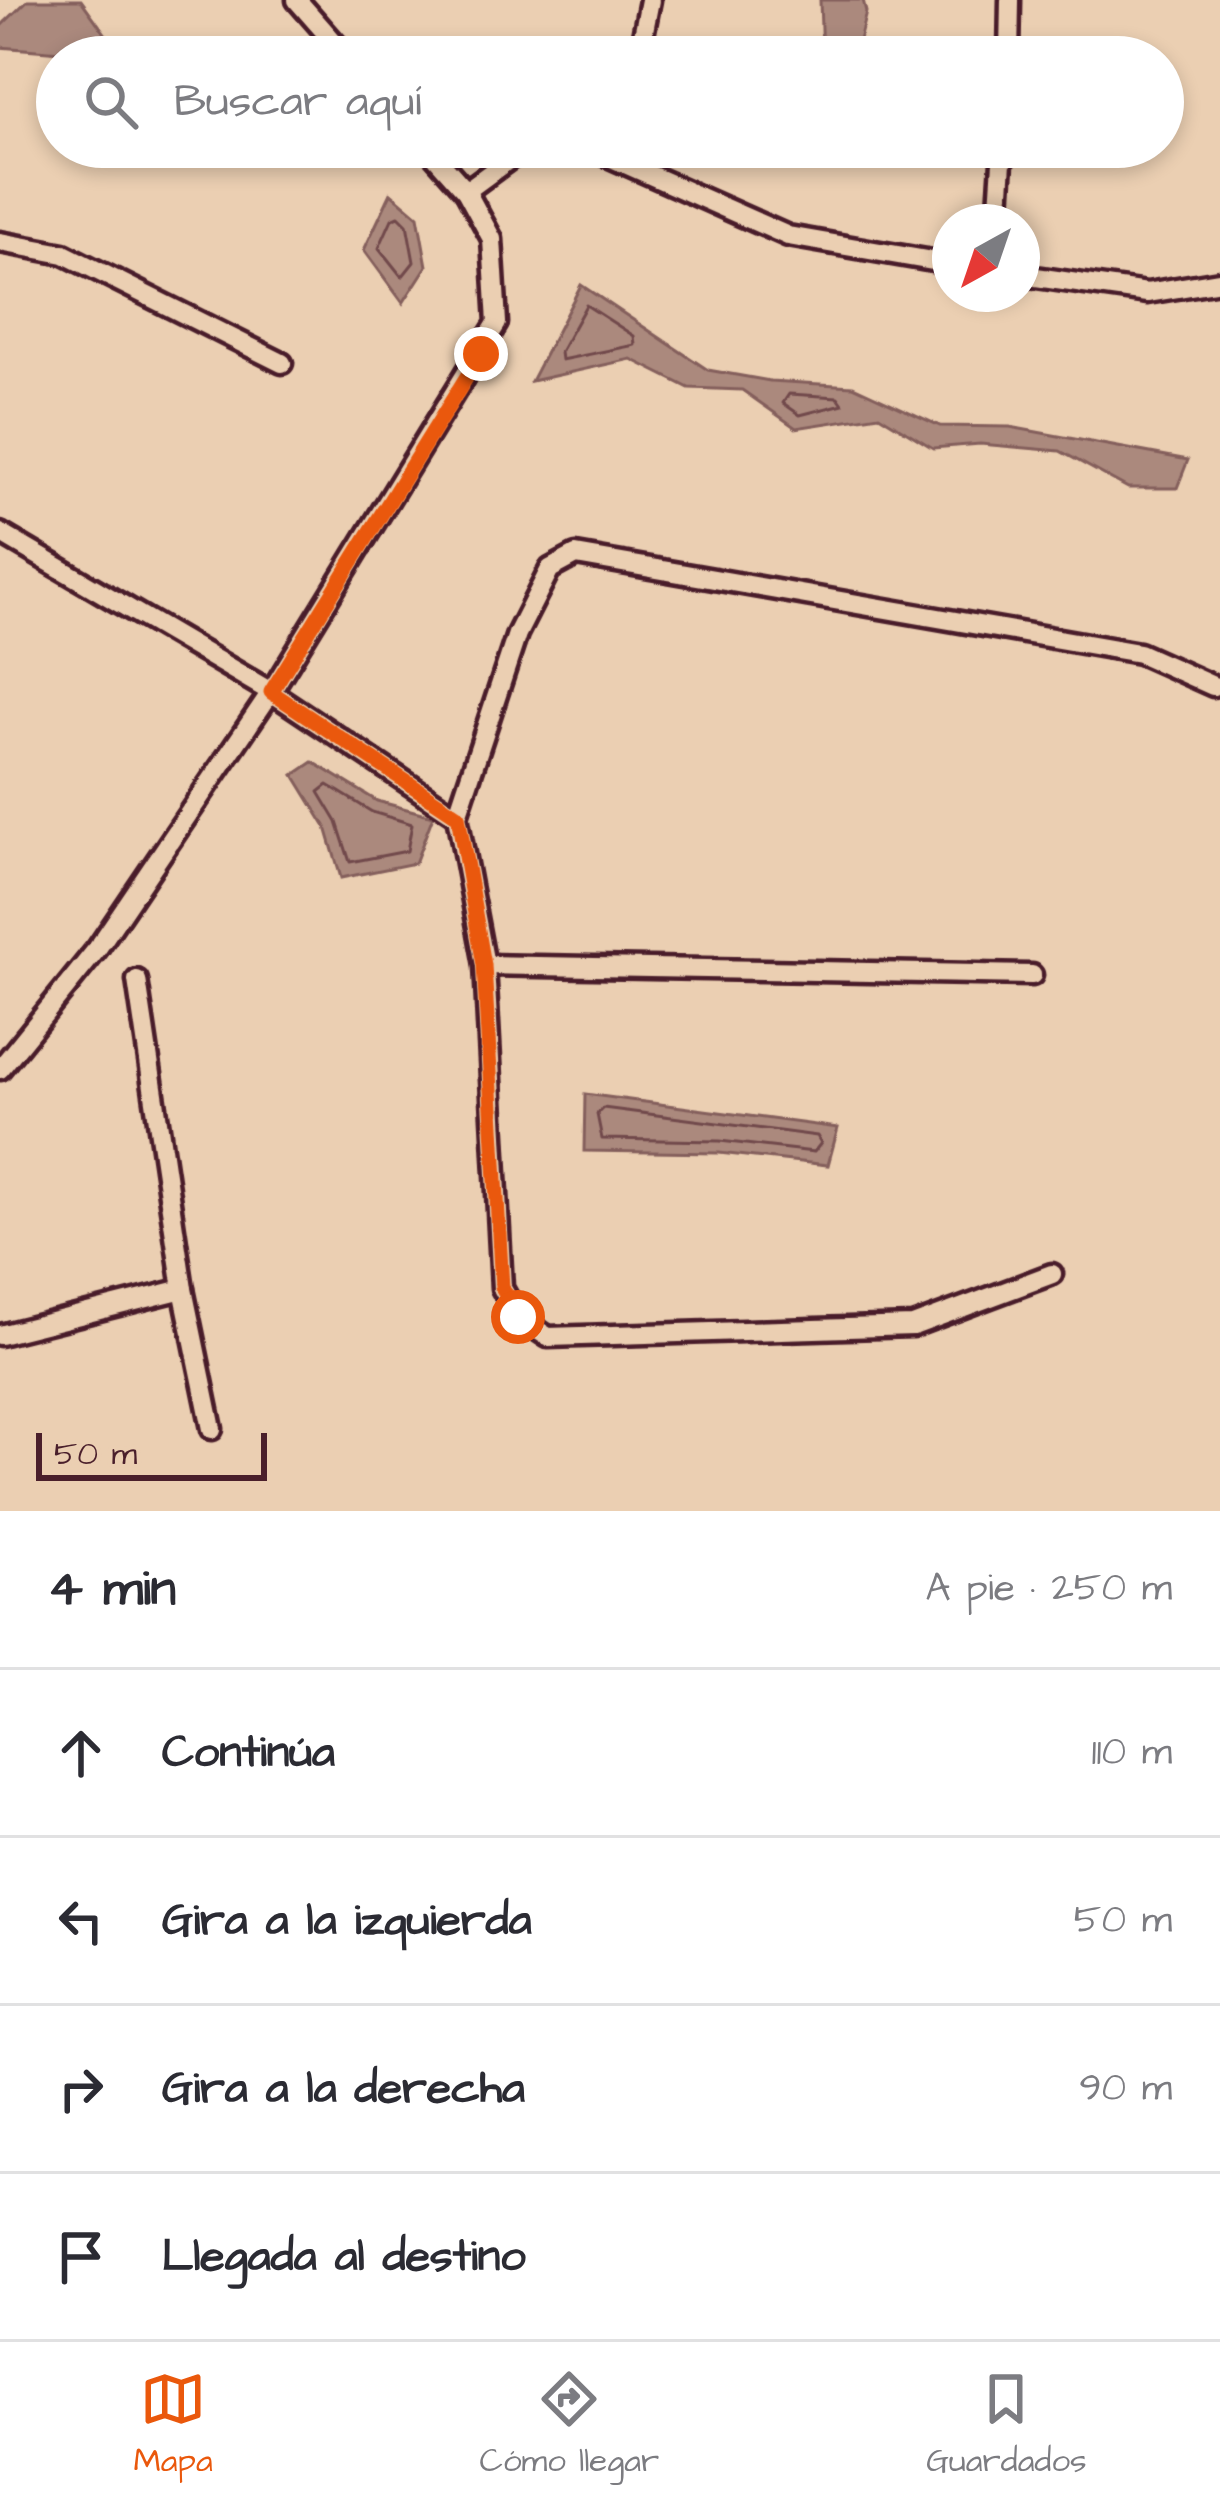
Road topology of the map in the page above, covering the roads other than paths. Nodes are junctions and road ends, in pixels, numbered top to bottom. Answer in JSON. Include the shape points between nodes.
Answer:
{"nodes":[{"id":1,"x":297,"y":0,"type":"edge"},
{"id":2,"x":650,"y":0,"type":"edge"},
{"id":3,"x":1010,"y":0,"type":"edge"},
{"id":4,"x":329,"y":36,"type":"edge"},
{"id":5,"x":643,"y":36,"type":"edge"},
{"id":6,"x":1009,"y":36,"type":"edge"},
{"id":7,"x":446,"y":168,"type":"edge"},
{"id":8,"x":497,"y":168,"type":"edge"},
{"id":9,"x":634,"y":168,"type":"edge"},
{"id":10,"x":1002,"y":168,"type":"edge"},
{"id":11,"x":466,"y":191,"type":"junction"},
{"id":12,"x":999,"y":204,"type":"edge"},
{"id":13,"x":0,"y":242,"type":"edge"},
{"id":14,"x":932,"y":261,"type":"edge"},
{"id":15,"x":1040,"y":278,"type":"edge"},
{"id":16,"x":1220,"y":281,"type":"edge"},
{"id":17,"x":282,"y":363,"type":"dead end"},
{"id":18,"x":0,"y":533,"type":"edge"},
{"id":19,"x":1213,"y":686,"type":"dead end"},
{"id":20,"x":271,"y":692,"type":"junction"},
{"id":21,"x":458,"y":816,"type":"junction"},
{"id":22,"x":484,"y":965,"type":"junction"},
{"id":23,"x":1032,"y":975,"type":"dead end"},
{"id":24,"x":137,"y":980,"type":"dead end"},
{"id":25,"x":0,"y":1069,"type":"edge"},
{"id":26,"x":1052,"y":1274,"type":"dead end"},
{"id":27,"x":183,"y":1289,"type":"junction"},
{"id":28,"x":0,"y":1335,"type":"edge"},
{"id":29,"x":212,"y":1430,"type":"dead end"}],
"edges":[{"from":1,"to":4,"type":"lane"},
{"from":2,"to":5,"type":"lane"},
{"from":3,"to":6,"type":"lane"},
{"from":7,"to":11,"type":"lane"},
{"from":8,"to":11,"type":"lane"},
{"from":9,"to":14,"type":"lane","via":[[788,236]]},
{"from":10,"to":12,"type":"lane"},
{"from":11,"to":20,"type":"lane","via":[[492,239],[497,323]]},
{"from":13,"to":17,"type":"lane","via":[[64,254]]},
{"from":15,"to":16,"type":"lane","via":[[1147,293]]},
{"from":18,"to":20,"type":"lane"},
{"from":19,"to":21,"type":"lane","via":[[1139,653],[576,555],[550,569],[517,634]]},
{"from":20,"to":21,"type":"lane"},
{"from":20,"to":25,"type":"lane","via":[[97,949]]},
{"from":21,"to":22,"type":"lane"},
{"from":22,"to":23,"type":"lane"},
{"from":22,"to":26,"type":"lane","via":[[502,1288],[518,1317],[548,1337],[913,1326]]},
{"from":24,"to":27,"type":"lane"},
{"from":27,"to":28,"type":"lane"},
{"from":27,"to":29,"type":"lane"}]}
